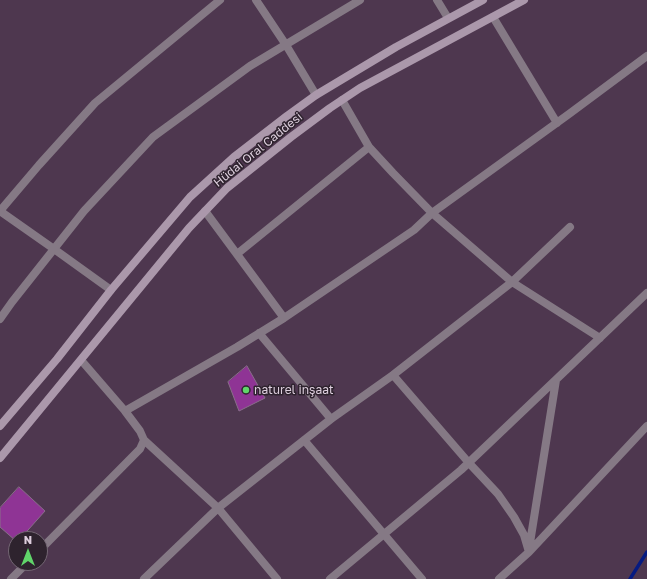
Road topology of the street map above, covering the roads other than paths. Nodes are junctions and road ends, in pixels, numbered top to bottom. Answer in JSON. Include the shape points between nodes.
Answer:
{"nodes":[{"id":1,"x":220,"y":0,"type":"edge"},
{"id":2,"x":256,"y":0,"type":"edge"},
{"id":3,"x":360,"y":0,"type":"edge"},
{"id":4,"x":437,"y":0,"type":"edge"},
{"id":5,"x":483,"y":0,"type":"edge"},
{"id":6,"x":524,"y":0,"type":"edge"},
{"id":7,"x":493,"y":17,"type":"junction"},
{"id":8,"x":448,"y":18,"type":"junction"},
{"id":9,"x":286,"y":45,"type":"junction"},
{"id":10,"x":647,"y":56,"type":"edge"},
{"id":11,"x":316,"y":95,"type":"junction"},
{"id":12,"x":342,"y":100,"type":"junction"},
{"id":13,"x":557,"y":123,"type":"junction"},
{"id":14,"x":369,"y":147,"type":"junction"},
{"id":15,"x":0,"y":211,"type":"edge"},
{"id":16,"x":205,"y":211,"type":"junction"},
{"id":17,"x":432,"y":213,"type":"junction"},
{"id":18,"x":570,"y":227,"type":"dead end"},
{"id":19,"x":54,"y":249,"type":"junction"},
{"id":20,"x":237,"y":254,"type":"junction"},
{"id":21,"x":512,"y":282,"type":"junction"},
{"id":22,"x":111,"y":290,"type":"junction"},
{"id":23,"x":647,"y":293,"type":"edge"},
{"id":24,"x":284,"y":318,"type":"junction"},
{"id":25,"x":0,"y":319,"type":"edge"},
{"id":26,"x":259,"y":333,"type":"junction"},
{"id":27,"x":600,"y":338,"type":"junction"},
{"id":28,"x":81,"y":360,"type":"junction"},
{"id":29,"x":393,"y":375,"type":"junction"},
{"id":30,"x":556,"y":380,"type":"junction"},
{"id":31,"x":125,"y":411,"type":"junction"},
{"id":32,"x":331,"y":419,"type":"junction"},
{"id":33,"x":0,"y":426,"type":"edge"},
{"id":34,"x":647,"y":426,"type":"edge"},
{"id":35,"x":144,"y":440,"type":"junction"},
{"id":36,"x":304,"y":440,"type":"junction"},
{"id":37,"x":0,"y":458,"type":"edge"},
{"id":38,"x":469,"y":463,"type":"junction"},
{"id":39,"x":218,"y":508,"type":"junction"},
{"id":40,"x":384,"y":534,"type":"junction"},
{"id":41,"x":48,"y":542,"type":"edge"},
{"id":42,"x":529,"y":552,"type":"junction"},
{"id":43,"x":19,"y":571,"type":"edge"},
{"id":44,"x":11,"y":579,"type":"edge"},
{"id":45,"x":144,"y":579,"type":"edge"},
{"id":46,"x":277,"y":579,"type":"edge"},
{"id":47,"x":330,"y":579,"type":"edge"},
{"id":48,"x":422,"y":579,"type":"edge"},
{"id":49,"x":499,"y":579,"type":"edge"}],
"edges":[{"from":1,"to":15,"type":"street","via":[[95,103]]},
{"from":2,"to":9,"type":"street"},
{"from":3,"to":9,"type":"street"},
{"from":4,"to":8,"type":"street"},
{"from":5,"to":8,"type":"street","name":"Hüdai Oral Caddesi"},
{"from":6,"to":7,"type":"street","name":"Hüdai Oral Caddesi"},
{"from":7,"to":12,"type":"street","name":"Hüdai Oral Caddesi"},
{"from":7,"to":13,"type":"street"},
{"from":8,"to":11,"type":"street","name":"Hüdai Oral Caddesi"},
{"from":9,"to":11,"type":"street"},
{"from":9,"to":19,"type":"street","via":[[250,66],[153,137],[84,211]]},
{"from":10,"to":13,"type":"street"},
{"from":11,"to":22,"type":"street","name":"Hüdai Oral Caddesi","via":[[234,157],[190,197]]},
{"from":12,"to":14,"type":"street"},
{"from":12,"to":16,"type":"street","name":"Hüdai Oral Caddesi","via":[[233,183]]},
{"from":13,"to":17,"type":"street"},
{"from":14,"to":17,"type":"street"},
{"from":14,"to":20,"type":"street"},
{"from":15,"to":19,"type":"street"},
{"from":16,"to":20,"type":"street"},
{"from":16,"to":28,"type":"street","name":"Hüdai Oral Caddesi"},
{"from":17,"to":21,"type":"street"},
{"from":17,"to":24,"type":"street","via":[[414,230]]},
{"from":18,"to":21,"type":"street"},
{"from":19,"to":22,"type":"street"},
{"from":19,"to":25,"type":"street"},
{"from":20,"to":24,"type":"street"},
{"from":21,"to":27,"type":"street"},
{"from":21,"to":29,"type":"street"},
{"from":22,"to":33,"type":"street","name":"Hüdai Oral Caddesi"},
{"from":23,"to":27,"type":"street"},
{"from":24,"to":26,"type":"street"},
{"from":26,"to":31,"type":"street"},
{"from":26,"to":32,"type":"street"},
{"from":27,"to":30,"type":"street"},
{"from":28,"to":31,"type":"street"},
{"from":28,"to":37,"type":"street","name":"Hüdai Oral Caddesi"},
{"from":29,"to":32,"type":"street"},
{"from":29,"to":38,"type":"street"},
{"from":30,"to":38,"type":"street"},
{"from":30,"to":42,"type":"street"},
{"from":31,"to":35,"type":"street"},
{"from":32,"to":36,"type":"street"},
{"from":34,"to":42,"type":"street"},
{"from":35,"to":39,"type":"street"},
{"from":35,"to":41,"type":"street","via":[[140,450]]},
{"from":36,"to":39,"type":"street"},
{"from":36,"to":40,"type":"street"},
{"from":38,"to":40,"type":"street"},
{"from":38,"to":42,"type":"street","via":[[498,494],[514,517],[524,535]]},
{"from":39,"to":45,"type":"street"},
{"from":39,"to":46,"type":"street"},
{"from":40,"to":47,"type":"street"},
{"from":40,"to":48,"type":"street"},
{"from":42,"to":49,"type":"street"},
{"from":43,"to":44,"type":"street"}]}
